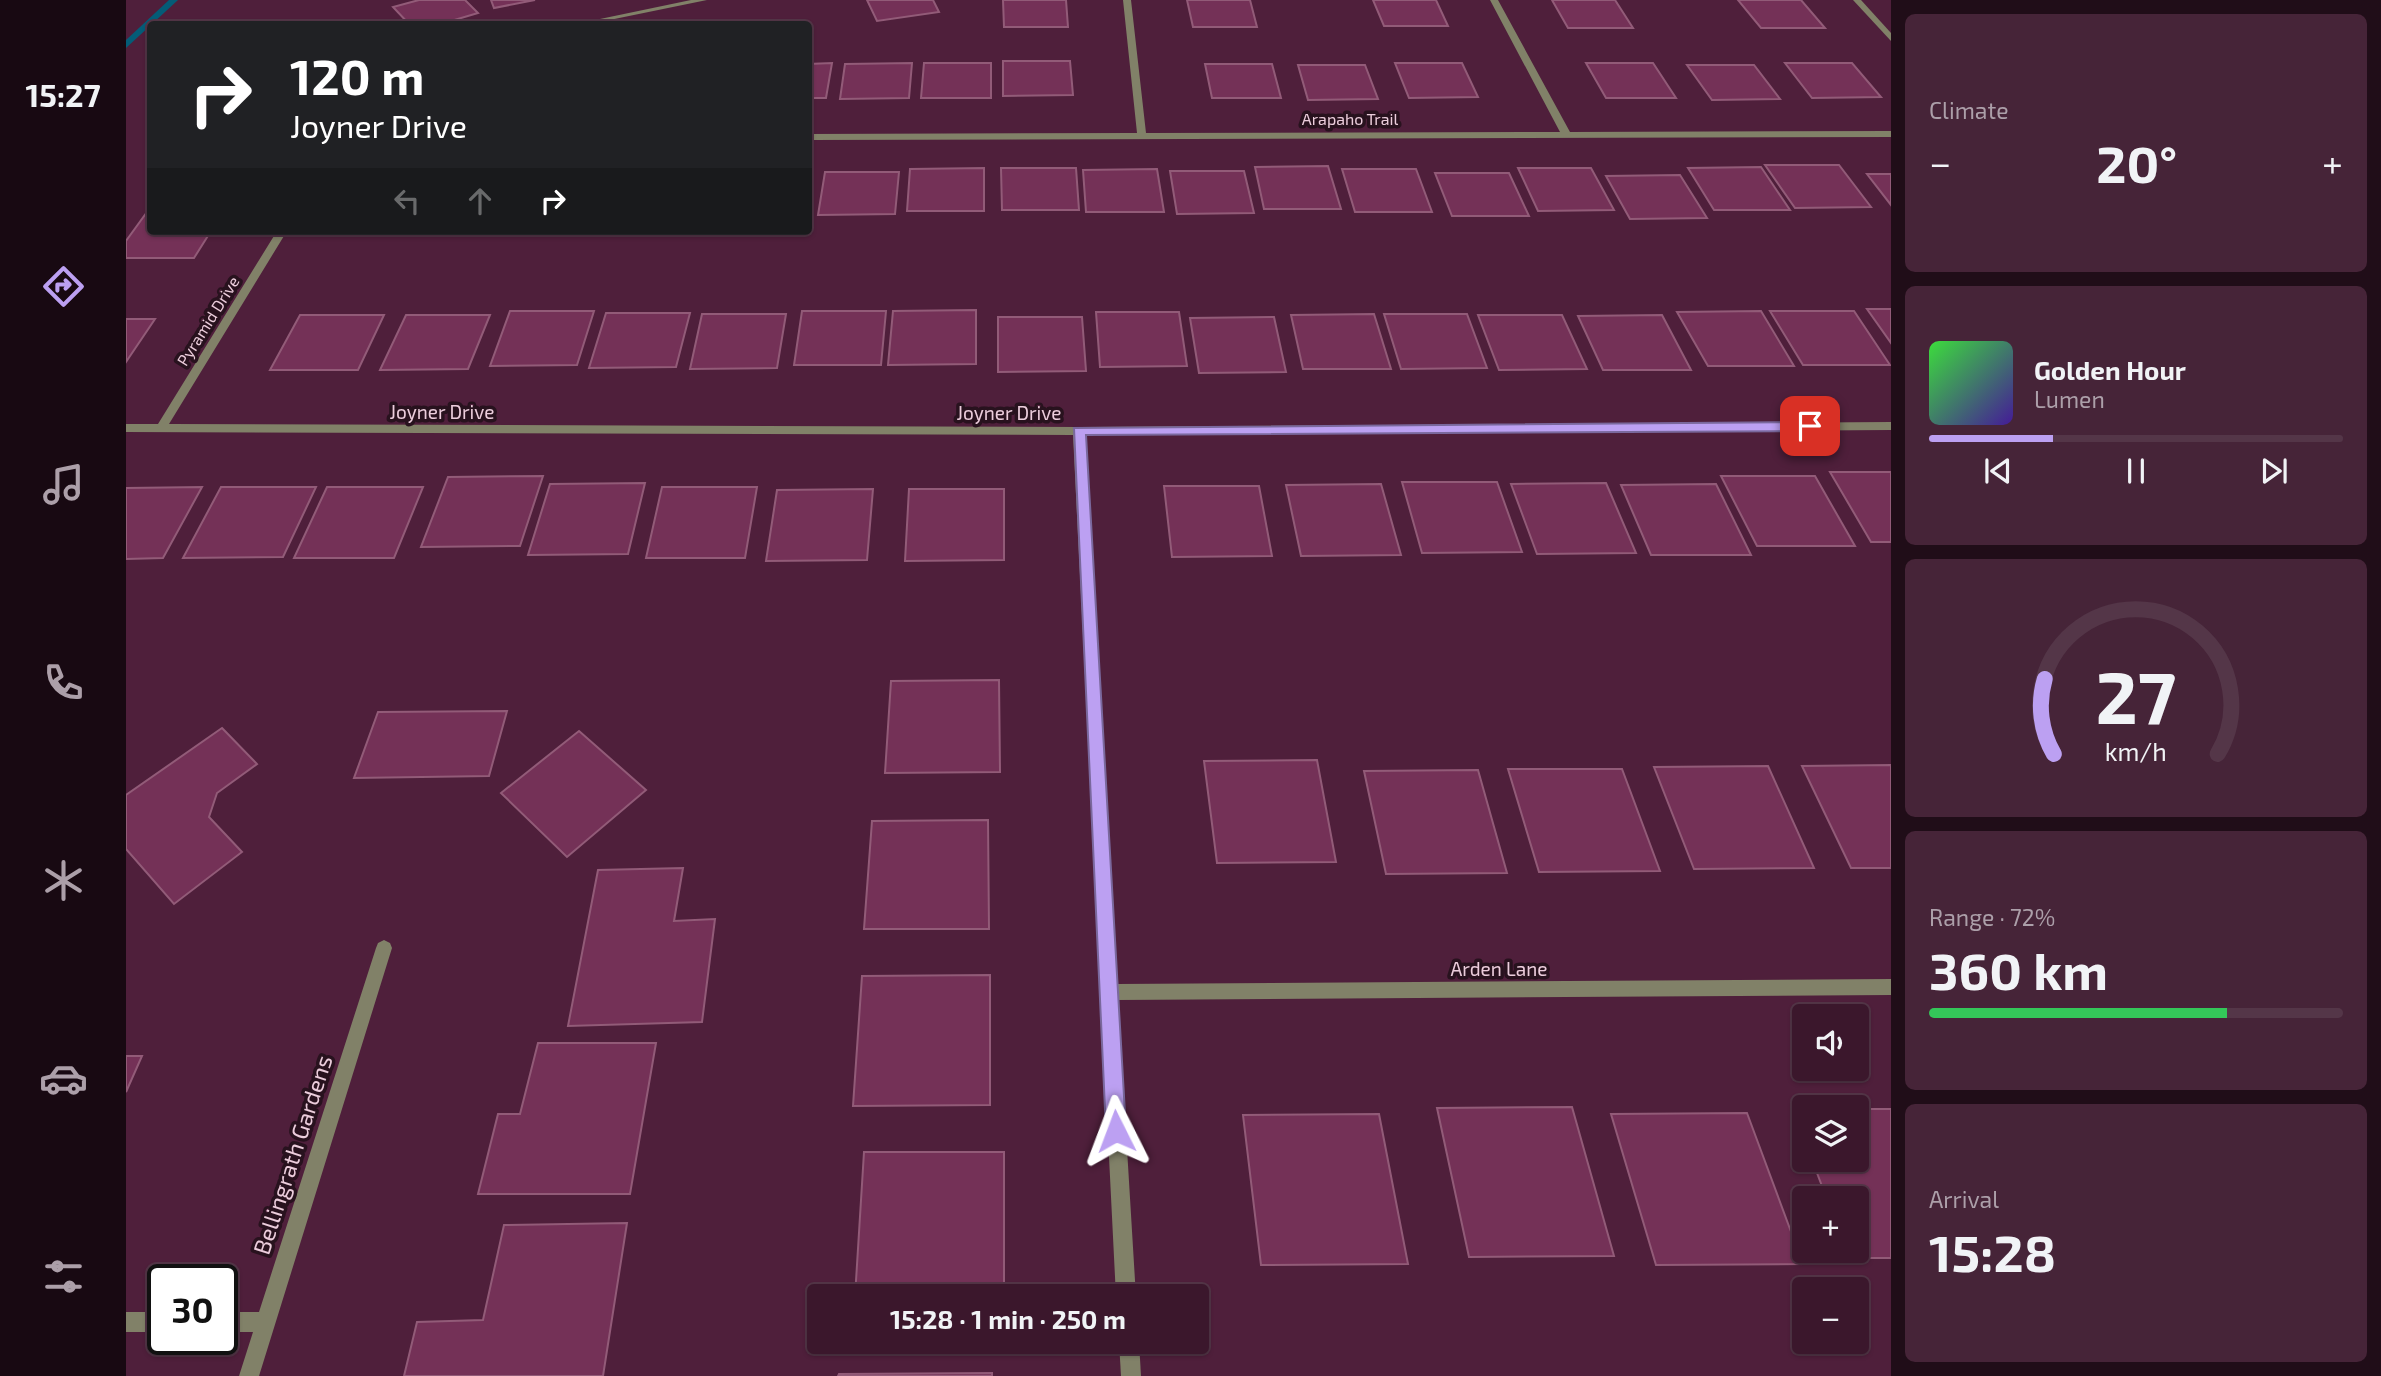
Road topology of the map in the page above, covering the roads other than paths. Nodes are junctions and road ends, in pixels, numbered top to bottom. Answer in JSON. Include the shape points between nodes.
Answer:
{"nodes":[{"id":1,"x":703,"y":0,"type":"edge"},
{"id":2,"x":1127,"y":0,"type":"edge"},
{"id":3,"x":1494,"y":0,"type":"edge"},
{"id":4,"x":1857,"y":0,"type":"edge"},
{"id":5,"x":595,"y":21,"type":"edge"},
{"id":6,"x":1891,"y":38,"type":"edge"},
{"id":7,"x":1566,"y":134,"type":"junction"},
{"id":8,"x":1891,"y":134,"type":"edge"},
{"id":9,"x":1142,"y":136,"type":"junction"},
{"id":10,"x":812,"y":137,"type":"edge"},
{"id":11,"x":280,"y":235,"type":"edge"},
{"id":12,"x":1891,"y":426,"type":"edge"},
{"id":13,"x":126,"y":428,"type":"edge"},
{"id":14,"x":160,"y":428,"type":"junction"},
{"id":15,"x":1079,"y":431,"type":"junction"},
{"id":16,"x":384,"y":948,"type":"dead end"},
{"id":17,"x":1891,"y":987,"type":"edge"},
{"id":18,"x":1108,"y":992,"type":"junction"},
{"id":19,"x":1125,"y":1284,"type":"edge"},
{"id":20,"x":126,"y":1322,"type":"edge"},
{"id":21,"x":147,"y":1322,"type":"edge"},
{"id":22,"x":238,"y":1322,"type":"edge"},
{"id":23,"x":266,"y":1322,"type":"junction"},
{"id":24,"x":1130,"y":1354,"type":"edge"},
{"id":25,"x":249,"y":1376,"type":"edge"},
{"id":26,"x":1131,"y":1376,"type":"edge"}],
"edges":[{"from":1,"to":5,"type":"street"},
{"from":2,"to":9,"type":"street"},
{"from":3,"to":7,"type":"street"},
{"from":4,"to":6,"type":"street"},
{"from":7,"to":8,"type":"street","name":"Arapaho Trail"},
{"from":7,"to":9,"type":"street","name":"Arapaho Trail"},
{"from":9,"to":10,"type":"street","name":"Arapaho Trail"},
{"from":11,"to":14,"type":"street","name":"Pyramid Drive"},
{"from":12,"to":15,"type":"street","name":"Joyner Drive"},
{"from":13,"to":14,"type":"street","name":"Joyner Drive"},
{"from":14,"to":15,"type":"street","name":"Joyner Drive"},
{"from":15,"to":18,"type":"street"},
{"from":16,"to":23,"type":"street","name":"Bellingrath Gardens"},
{"from":17,"to":18,"type":"street","name":"Arden Lane"},
{"from":18,"to":19,"type":"street"},
{"from":20,"to":21,"type":"street"},
{"from":22,"to":23,"type":"street"},
{"from":23,"to":25,"type":"street","name":"Bellingrath Gardens"},
{"from":24,"to":26,"type":"street"}]}
